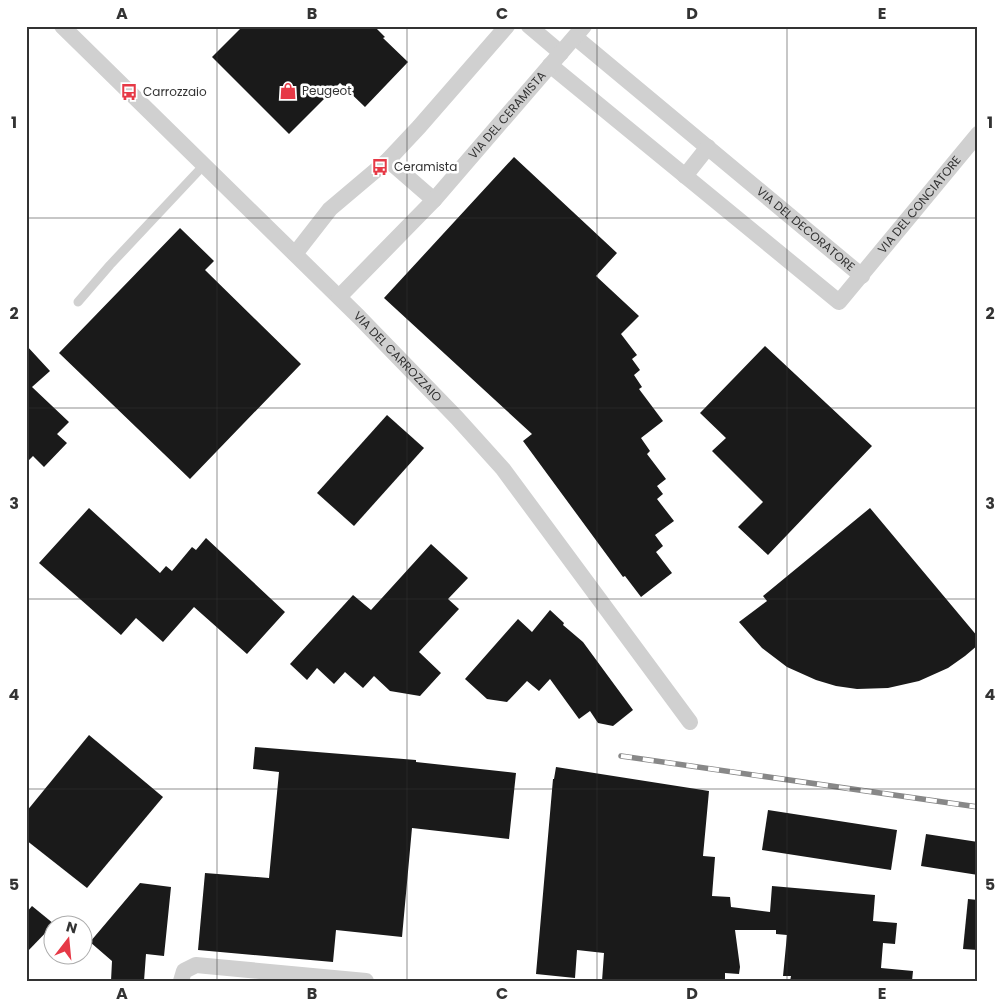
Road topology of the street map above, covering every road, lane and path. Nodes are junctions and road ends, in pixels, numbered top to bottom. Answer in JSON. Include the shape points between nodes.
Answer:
{"nodes":[{"id":1,"x":507,"y":26,"type":"edge"},
{"id":2,"x":529,"y":26,"type":"edge"},
{"id":3,"x":62,"y":27,"type":"edge"},
{"id":4,"x":579,"y":31,"type":"edge"},
{"id":5,"x":556,"y":59,"type":"junction"},
{"id":6,"x":978,"y":134,"type":"edge"},
{"id":7,"x":708,"y":147,"type":"junction"},
{"id":8,"x":388,"y":160,"type":"junction"},
{"id":9,"x":204,"y":165,"type":"junction"},
{"id":10,"x":685,"y":176,"type":"junction"},
{"id":11,"x":434,"y":200,"type":"junction"},
{"id":12,"x":295,"y":254,"type":"junction"},
{"id":13,"x":862,"y":276,"type":"junction"},
{"id":14,"x":338,"y":297,"type":"junction"},
{"id":15,"x":78,"y":302,"type":"dead end"},
{"id":16,"x":690,"y":722,"type":"dead end"},
{"id":17,"x":182,"y":976,"type":"edge"},
{"id":18,"x":366,"y":981,"type":"edge"}],
"edges":[{"from":1,"to":8,"type":"street"},
{"from":2,"to":5,"type":"street"},
{"from":3,"to":9,"type":"street","name":"VIA DEL CARROZZAIO"},
{"from":4,"to":5,"type":"street","name":"VIA DEL CERAMISTA"},
{"from":4,"to":7,"type":"street","name":"VIA DEL DECORATORE"},
{"from":5,"to":10,"type":"street","name":"VIA DEL DECORATORE"},
{"from":5,"to":11,"type":"street","name":"VIA DEL CERAMISTA"},
{"from":6,"to":13,"type":"street","name":"VIA DEL CONCIATORE"},
{"from":7,"to":10,"type":"street"},
{"from":7,"to":13,"type":"street","name":"VIA DEL DECORATORE"},
{"from":8,"to":11,"type":"street"},
{"from":8,"to":12,"type":"street","via":[[330,209]]},
{"from":9,"to":12,"type":"street","name":"VIA DEL CARROZZAIO"},
{"from":9,"to":15,"type":"lane"},
{"from":10,"to":13,"type":"street","name":"VIA DEL DECORATORE","via":[[839,302]]},
{"from":11,"to":14,"type":"street","name":"VIA DEL CERAMISTA"},
{"from":12,"to":14,"type":"street","name":"VIA DEL CARROZZAIO"},
{"from":14,"to":16,"type":"street","name":"VIA DEL CARROZZAIO","via":[[502,468]]},
{"from":17,"to":18,"type":"street","via":[[196,965]]}]}
